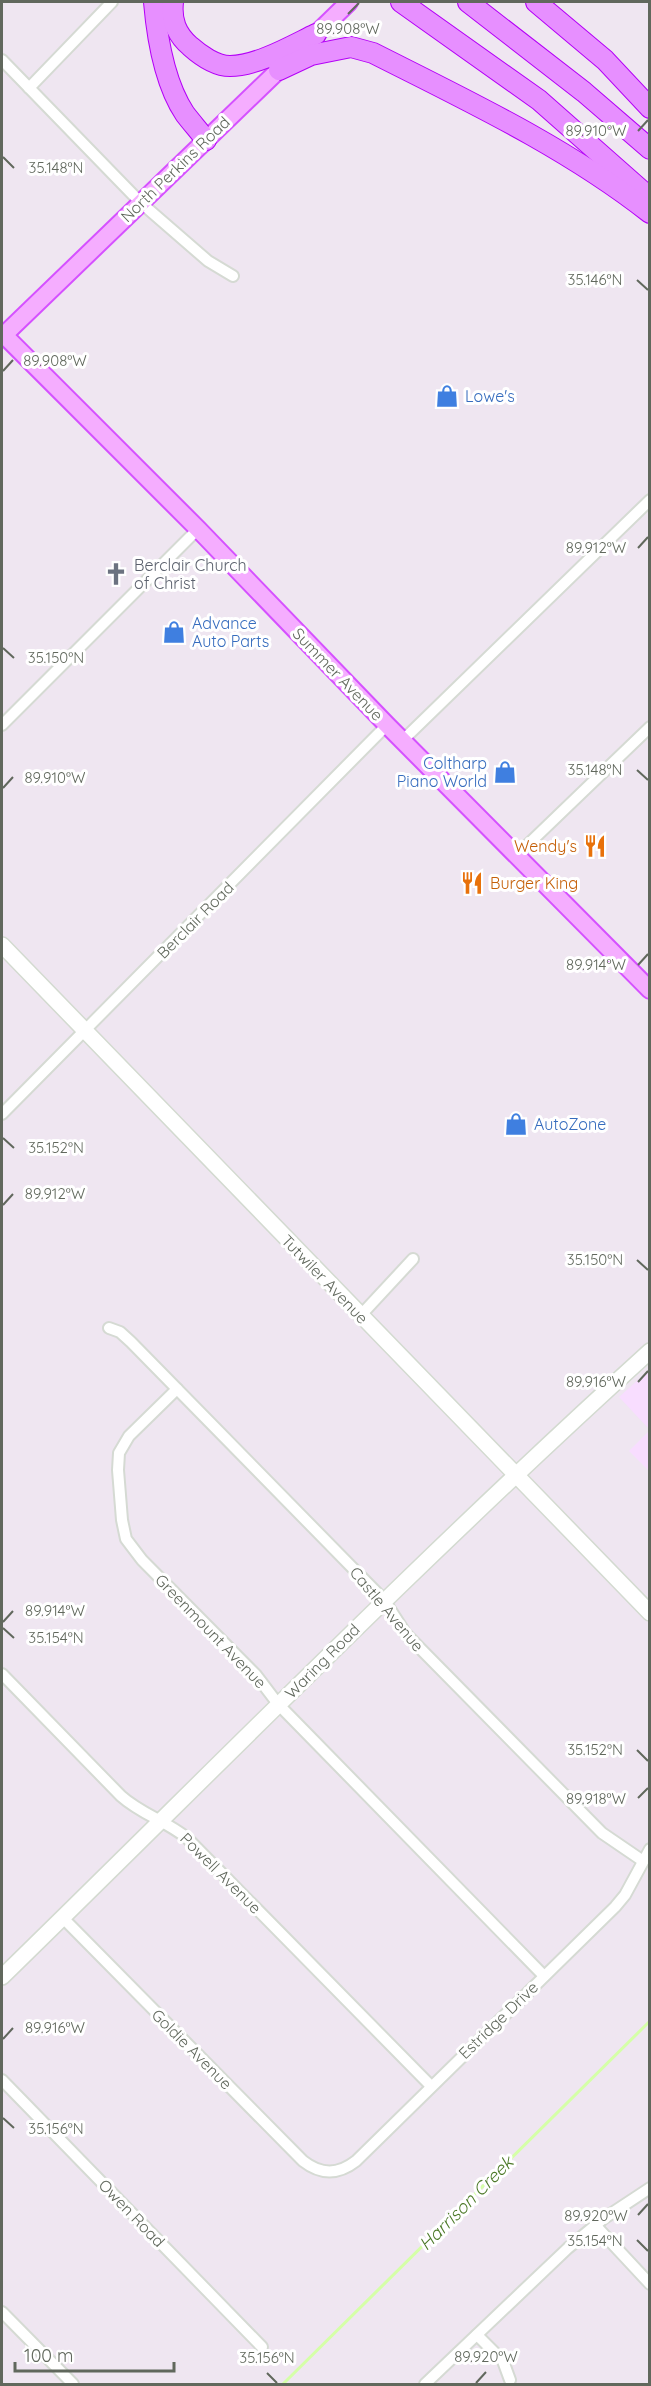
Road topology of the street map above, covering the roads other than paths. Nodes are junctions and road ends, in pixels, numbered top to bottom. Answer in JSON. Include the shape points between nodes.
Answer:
{"nodes":[{"id":1,"x":112,"y":2,"type":"edge"},
{"id":2,"x":154,"y":2,"type":"edge"},
{"id":3,"x":173,"y":2,"type":"edge"},
{"id":4,"x":400,"y":2,"type":"edge"},
{"id":5,"x":468,"y":2,"type":"edge"},
{"id":6,"x":536,"y":2,"type":"edge"},
{"id":7,"x":348,"y":3,"type":"edge"},
{"id":8,"x":316,"y":34,"type":"junction"},
{"id":9,"x":2,"y":60,"type":"edge"},
{"id":10,"x":279,"y":70,"type":"junction"},
{"id":11,"x":29,"y":88,"type":"junction"},
{"id":12,"x":650,"y":108,"type":"edge"},
{"id":13,"x":206,"y":140,"type":"junction"},
{"id":14,"x":650,"y":149,"type":"edge"},
{"id":15,"x":650,"y":198,"type":"edge"},
{"id":16,"x":140,"y":202,"type":"junction"},
{"id":17,"x":650,"y":213,"type":"edge"},
{"id":18,"x":233,"y":276,"type":"dead end"},
{"id":19,"x":2,"y":335,"type":"edge"},
{"id":20,"x":650,"y":500,"type":"edge"},
{"id":21,"x":198,"y":529,"type":"junction"},
{"id":22,"x":2,"y":725,"type":"edge"},
{"id":23,"x":387,"y":725,"type":"junction"},
{"id":24,"x":650,"y":727,"type":"edge"},
{"id":25,"x":402,"y":741,"type":"junction"},
{"id":26,"x":517,"y":855,"type":"junction"},
{"id":27,"x":2,"y":945,"type":"edge"},
{"id":28,"x":650,"y":990,"type":"edge"},
{"id":29,"x":84,"y":1031,"type":"junction"},
{"id":30,"x":2,"y":1114,"type":"edge"},
{"id":31,"x":413,"y":1258,"type":"dead end"},
{"id":32,"x":361,"y":1316,"type":"junction"},
{"id":33,"x":110,"y":1328,"type":"dead end"},
{"id":34,"x":650,"y":1351,"type":"edge"},
{"id":35,"x":177,"y":1389,"type":"junction"},
{"id":36,"x":514,"y":1474,"type":"junction"},
{"id":37,"x":384,"y":1600,"type":"junction"},
{"id":38,"x":650,"y":1613,"type":"edge"},
{"id":39,"x":2,"y":1674,"type":"edge"},
{"id":40,"x":278,"y":1704,"type":"junction"},
{"id":41,"x":160,"y":1820,"type":"junction"},
{"id":42,"x":650,"y":1849,"type":"edge"},
{"id":43,"x":643,"y":1861,"type":"junction"},
{"id":44,"x":62,"y":1917,"type":"junction"},
{"id":45,"x":544,"y":1976,"type":"junction"},
{"id":46,"x":2,"y":1977,"type":"edge"},
{"id":47,"x":2,"y":2080,"type":"edge"},
{"id":48,"x":431,"y":2086,"type":"junction"},
{"id":49,"x":328,"y":2172,"type":"joint"},
{"id":50,"x":650,"y":2188,"type":"edge"},
{"id":51,"x":595,"y":2225,"type":"junction"},
{"id":52,"x":650,"y":2284,"type":"edge"},
{"id":53,"x":2,"y":2312,"type":"edge"},
{"id":54,"x":477,"y":2335,"type":"junction"},
{"id":55,"x":262,"y":2347,"type":"dead end"},
{"id":56,"x":510,"y":2379,"type":"dead end"},
{"id":57,"x":73,"y":2385,"type":"edge"},
{"id":58,"x":425,"y":2385,"type":"edge"}],
"edges":[{"from":1,"to":11,"type":"street"},
{"from":2,"to":13,"type":"highway","via":[[156,34],[169,78],[184,112]]},
{"from":3,"to":8,"type":"highway","via":[[179,38],[203,57],[230,66],[266,58]]},
{"from":4,"to":15,"type":"highway","via":[[539,100]]},
{"from":5,"to":14,"type":"highway"},
{"from":6,"to":12,"type":"highway","via":[[605,60]]},
{"from":7,"to":8,"type":"main road","name":"North Perkins Road"},
{"from":8,"to":10,"type":"main road","name":"North Perkins Road"},
{"from":9,"to":11,"type":"street"},
{"from":10,"to":13,"type":"main road","name":"North Perkins Road"},
{"from":10,"to":17,"type":"highway","via":[[311,55],[351,47],[373,53],[560,152]]},
{"from":11,"to":16,"type":"street"},
{"from":13,"to":16,"type":"main road","name":"North Perkins Road"},
{"from":16,"to":18,"type":"street","via":[[208,261]]},
{"from":16,"to":19,"type":"main road","name":"North Perkins Road"},
{"from":19,"to":21,"type":"main road","name":"Summer Avenue"},
{"from":20,"to":25,"type":"street"},
{"from":21,"to":22,"type":"street"},
{"from":21,"to":23,"type":"main road","name":"Summer Avenue"},
{"from":23,"to":25,"type":"main road","name":"Summer Avenue"},
{"from":23,"to":29,"type":"street","name":"Berclair Road"},
{"from":24,"to":26,"type":"street"},
{"from":25,"to":26,"type":"main road","name":"Summer Avenue"},
{"from":26,"to":28,"type":"main road","name":"Summer Avenue"},
{"from":27,"to":29,"type":"street","name":"Tutwiler Avenue"},
{"from":29,"to":30,"type":"street","name":"Berclair Road"},
{"from":29,"to":32,"type":"street","name":"Tutwiler Avenue"},
{"from":31,"to":32,"type":"street"},
{"from":32,"to":36,"type":"street","name":"Tutwiler Avenue"},
{"from":33,"to":35,"type":"street","name":"Castle Avenue","via":[[125,1336]]},
{"from":34,"to":36,"type":"street","name":"Waring Road"},
{"from":35,"to":37,"type":"street","name":"Castle Avenue"},
{"from":35,"to":40,"type":"street","name":"Greenmount Avenue","via":[[129,1436],[119,1453],[126,1539],[256,1675]]},
{"from":36,"to":37,"type":"street","name":"Waring Road"},
{"from":36,"to":38,"type":"street","name":"Tutwiler Avenue"},
{"from":37,"to":40,"type":"street","name":"Waring Road"},
{"from":37,"to":43,"type":"street","name":"Castle Avenue","via":[[406,1634],[602,1833]]},
{"from":39,"to":41,"type":"street","name":"Powell Avenue","via":[[121,1796]]},
{"from":40,"to":41,"type":"street","name":"Waring Road"},
{"from":40,"to":45,"type":"street","name":"Greenmount Avenue"},
{"from":41,"to":44,"type":"street","name":"Waring Road"},
{"from":41,"to":48,"type":"street","name":"Powell Avenue","via":[[195,1846]]},
{"from":42,"to":43,"type":"street","name":"Estridge Drive"},
{"from":43,"to":45,"type":"street","name":"Estridge Drive","via":[[620,1902]]},
{"from":44,"to":46,"type":"street","name":"Waring Road"},
{"from":44,"to":49,"type":"street","name":"Goldie Avenue","via":[[303,2162]]},
{"from":45,"to":48,"type":"street","name":"Estridge Drive"},
{"from":47,"to":55,"type":"street","name":"Owen Road"},
{"from":48,"to":49,"type":"street","name":"Estridge Drive","via":[[356,2161],[344,2169]]},
{"from":50,"to":51,"type":"street"},
{"from":51,"to":52,"type":"street"},
{"from":51,"to":54,"type":"street"},
{"from":53,"to":57,"type":"street"},
{"from":54,"to":56,"type":"street","via":[[503,2361]]},
{"from":54,"to":58,"type":"street"}]}
